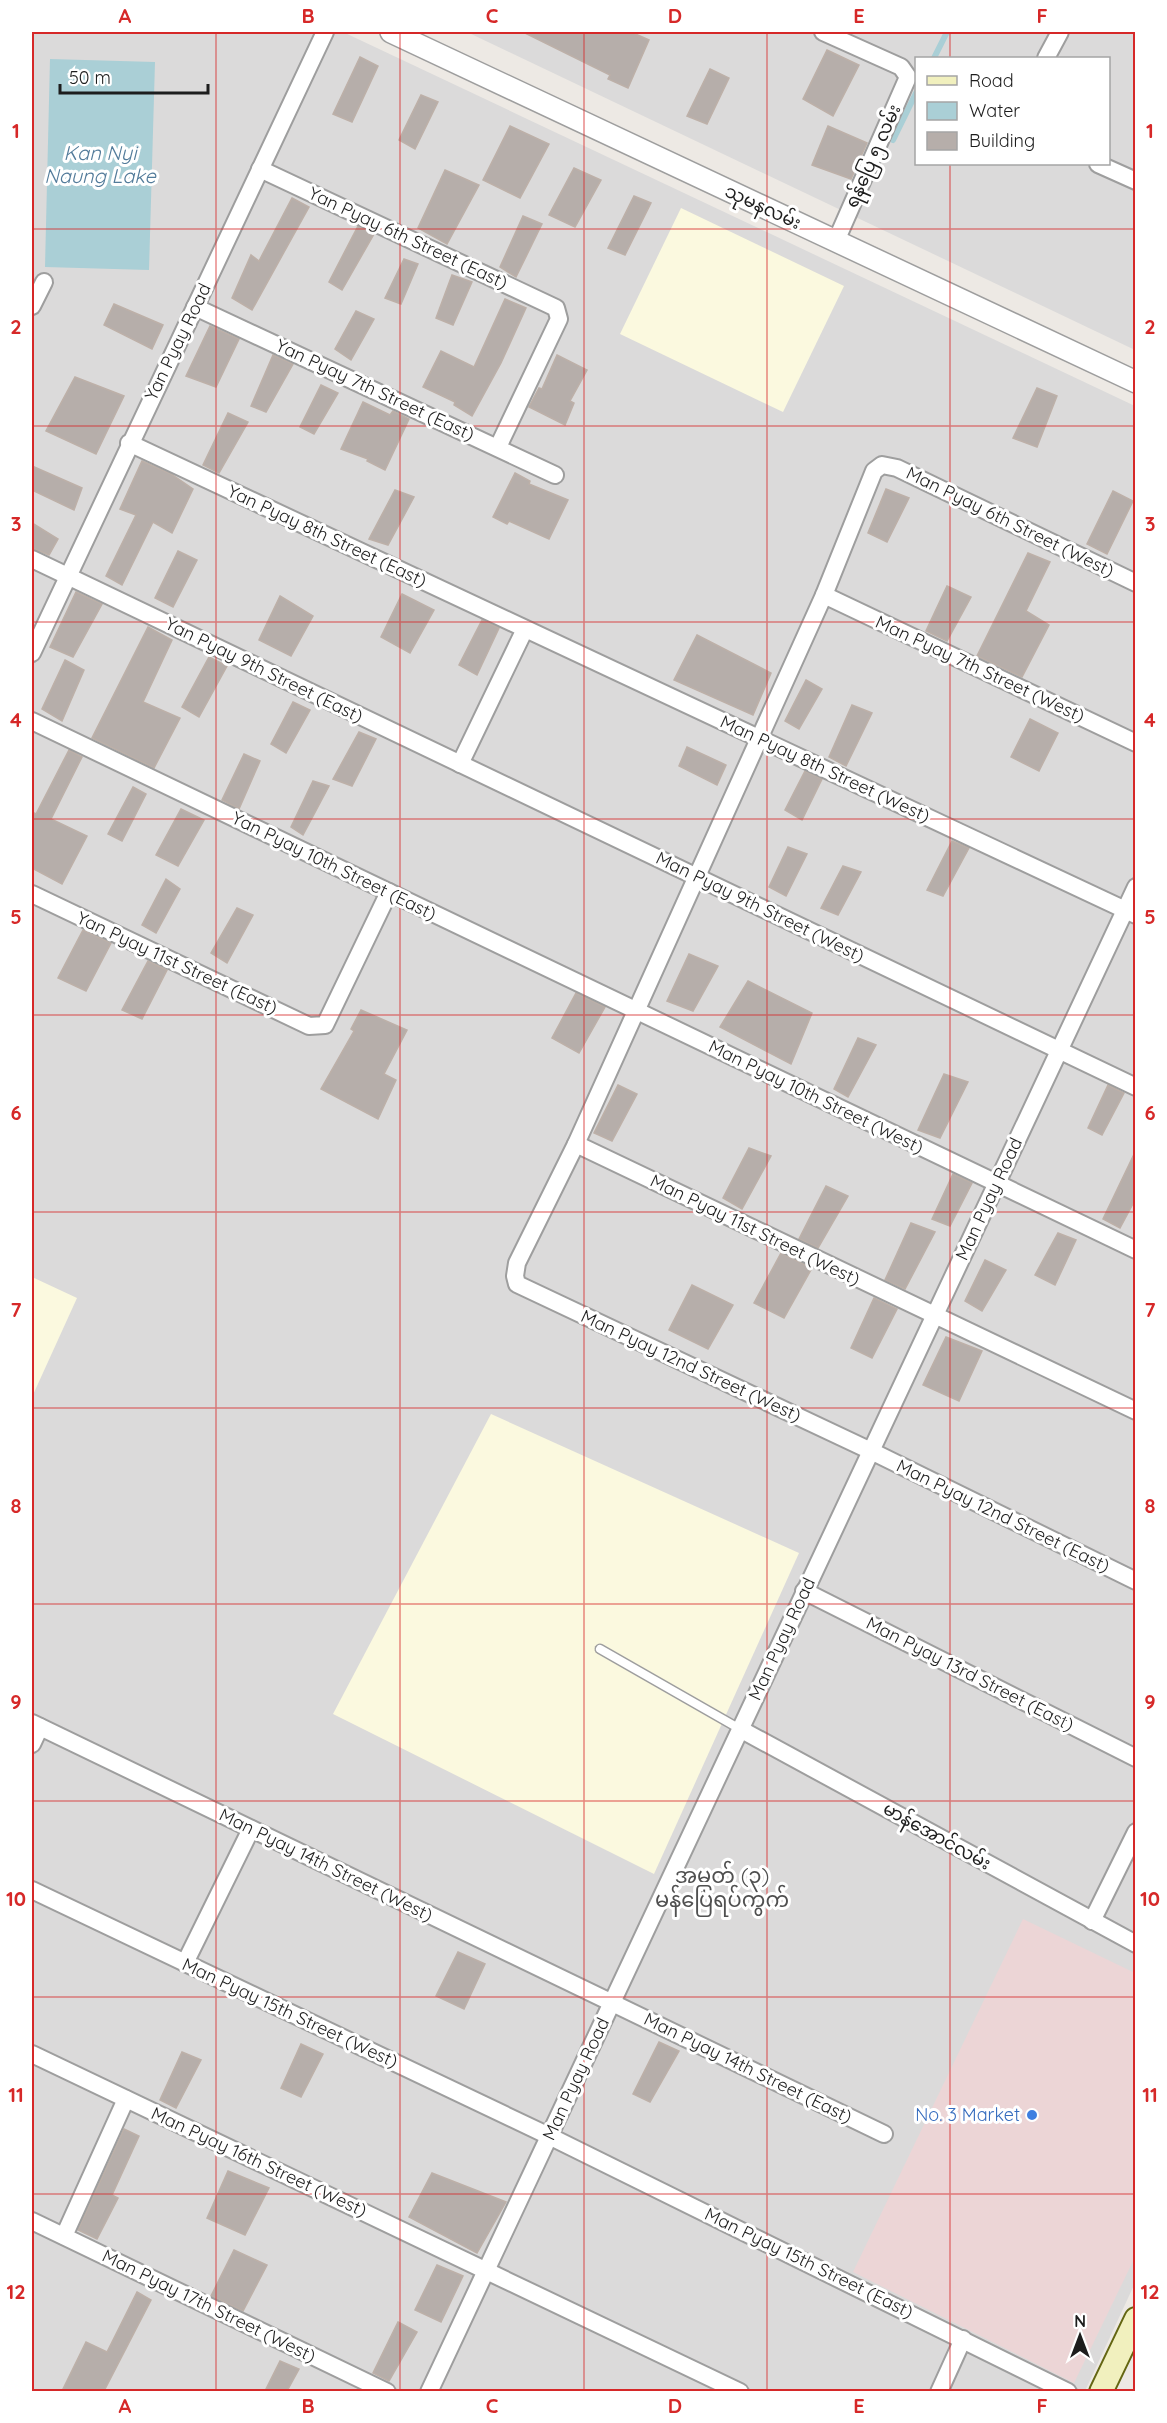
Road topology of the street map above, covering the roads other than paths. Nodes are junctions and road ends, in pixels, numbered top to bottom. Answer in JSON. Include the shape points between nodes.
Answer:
{"nodes":[{"id":1,"x":325,"y":32,"type":"edge"},
{"id":2,"x":392,"y":32,"type":"edge"},
{"id":3,"x":823,"y":32,"type":"edge"},
{"id":4,"x":1060,"y":32,"type":"edge"},
{"id":5,"x":844,"y":36,"type":"edge"},
{"id":6,"x":1047,"y":57,"type":"edge"},
{"id":7,"x":1100,"y":165,"type":"edge"},
{"id":8,"x":260,"y":169,"type":"junction"},
{"id":9,"x":1136,"y":181,"type":"edge"},
{"id":10,"x":836,"y":241,"type":"junction"},
{"id":11,"x":44,"y":282,"type":"dead end"},
{"id":12,"x":32,"y":306,"type":"edge"},
{"id":13,"x":195,"y":307,"type":"junction"},
{"id":14,"x":1136,"y":382,"type":"edge"},
{"id":15,"x":129,"y":443,"type":"junction"},
{"id":16,"x":498,"y":447,"type":"junction"},
{"id":17,"x":555,"y":475,"type":"dead end"},
{"id":18,"x":32,"y":559,"type":"edge"},
{"id":19,"x":67,"y":576,"type":"junction"},
{"id":20,"x":1136,"y":583,"type":"edge"},
{"id":21,"x":824,"y":595,"type":"junction"},
{"id":22,"x":525,"y":629,"type":"junction"},
{"id":23,"x":32,"y":653,"type":"edge"},
{"id":24,"x":32,"y":722,"type":"edge"},
{"id":25,"x":759,"y":738,"type":"junction"},
{"id":26,"x":1136,"y":743,"type":"edge"},
{"id":27,"x":460,"y":764,"type":"junction"},
{"id":28,"x":696,"y":877,"type":"junction"},
{"id":29,"x":1136,"y":887,"type":"edge"},
{"id":30,"x":389,"y":892,"type":"junction"},
{"id":31,"x":32,"y":894,"type":"edge"},
{"id":32,"x":1130,"y":913,"type":"edge"},
{"id":33,"x":636,"y":1011,"type":"junction"},
{"id":34,"x":1059,"y":1050,"type":"junction"},
{"id":35,"x":1136,"y":1087,"type":"edge"},
{"id":36,"x":576,"y":1144,"type":"junction"},
{"id":37,"x":996,"y":1184,"type":"junction"},
{"id":38,"x":1136,"y":1250,"type":"edge"},
{"id":39,"x":934,"y":1315,"type":"junction"},
{"id":40,"x":1136,"y":1411,"type":"edge"},
{"id":41,"x":870,"y":1451,"type":"junction"},
{"id":42,"x":1136,"y":1581,"type":"edge"},
{"id":43,"x":804,"y":1591,"type":"junction"},
{"id":44,"x":600,"y":1649,"type":"dead end"},
{"id":45,"x":36,"y":1725,"type":"edge"},
{"id":46,"x":740,"y":1729,"type":"junction"},
{"id":47,"x":32,"y":1744,"type":"edge"},
{"id":48,"x":1136,"y":1758,"type":"edge"},
{"id":49,"x":251,"y":1829,"type":"junction"},
{"id":50,"x":1136,"y":1832,"type":"edge"},
{"id":51,"x":32,"y":1890,"type":"edge"},
{"id":52,"x":1092,"y":1921,"type":"junction"},
{"id":53,"x":1136,"y":1944,"type":"edge"},
{"id":54,"x":185,"y":1963,"type":"junction"},
{"id":55,"x":612,"y":2002,"type":"junction"},
{"id":56,"x":32,"y":2054,"type":"edge"},
{"id":57,"x":126,"y":2099,"type":"junction"},
{"id":58,"x":884,"y":2134,"type":"dead end"},
{"id":59,"x":549,"y":2136,"type":"junction"},
{"id":60,"x":32,"y":2221,"type":"edge"},
{"id":61,"x":64,"y":2236,"type":"junction"},
{"id":62,"x":486,"y":2271,"type":"junction"},
{"id":63,"x":1136,"y":2319,"type":"edge"},
{"id":64,"x":963,"y":2339,"type":"junction"},
{"id":65,"x":387,"y":2391,"type":"edge"},
{"id":66,"x":429,"y":2391,"type":"edge"},
{"id":67,"x":740,"y":2391,"type":"edge"},
{"id":68,"x":939,"y":2391,"type":"edge"},
{"id":69,"x":1068,"y":2391,"type":"edge"},
{"id":70,"x":1101,"y":2391,"type":"edge"}],
"edges":[{"from":1,"to":8,"type":"street","name":"Yan Pyay Road"},
{"from":2,"to":10,"type":"street","name":"သုမနလမ်း"},
{"from":3,"to":5,"type":"street"},
{"from":4,"to":6,"type":"street"},
{"from":5,"to":10,"type":"street","name":"ရန်ပြေ ၅ လမ်း","via":[[906,71],[908,77]]},
{"from":7,"to":9,"type":"street"},
{"from":8,"to":13,"type":"street","name":"Yan Pyay Road"},
{"from":8,"to":16,"type":"street","name":"Yan Pyay 6th Street (East)","via":[[555,308],[559,320]]},
{"from":10,"to":14,"type":"street","name":"သုမနလမ်း"},
{"from":11,"to":12,"type":"street"},
{"from":13,"to":15,"type":"street","name":"Yan Pyay Road"},
{"from":13,"to":16,"type":"street","name":"Yan Pyay 7th Street (East)"},
{"from":15,"to":19,"type":"street","name":"Yan Pyay Road"},
{"from":15,"to":22,"type":"street","name":"Yan Pyay 8th Street (East)"},
{"from":16,"to":17,"type":"street","name":"Yan Pyay 7th Street (East)"},
{"from":18,"to":19,"type":"street","name":"Yan Pyay 9th Street (East)"},
{"from":19,"to":23,"type":"street","name":"Yan Pyay Road"},
{"from":19,"to":27,"type":"street","name":"Yan Pyay 9th Street (East)"},
{"from":20,"to":21,"type":"street","name":"Man Pyay 6th Street (West)","via":[[897,468],[882,465],[874,471]]},
{"from":21,"to":25,"type":"street"},
{"from":21,"to":26,"type":"street","name":"Man Pyay 7th Street (West)"},
{"from":22,"to":25,"type":"street","name":"Man Pyay 8th Street (West)"},
{"from":22,"to":27,"type":"street"},
{"from":24,"to":30,"type":"street","name":"Yan Pyay 10th Street (East)"},
{"from":25,"to":28,"type":"street"},
{"from":25,"to":32,"type":"street","name":"Man Pyay 8th Street (West)"},
{"from":27,"to":28,"type":"street","name":"Man Pyay 9th Street (West)"},
{"from":28,"to":33,"type":"street"},
{"from":28,"to":34,"type":"street","name":"Man Pyay 9th Street (West)"},
{"from":29,"to":32,"type":"street","name":"Man Pyay Road"},
{"from":30,"to":31,"type":"street","name":"Yan Pyay 11st Street (East)","via":[[325,1025],[309,1026]]},
{"from":30,"to":33,"type":"street","name":"Yan Pyay 10th Street (East)"},
{"from":32,"to":34,"type":"street","name":"Man Pyay Road"},
{"from":33,"to":36,"type":"street"},
{"from":33,"to":37,"type":"street","name":"Man Pyay 10th Street (West)"},
{"from":34,"to":35,"type":"street","name":"Man Pyay 9th Street (West)"},
{"from":34,"to":37,"type":"street","name":"Man Pyay Road"},
{"from":36,"to":39,"type":"street","name":"Man Pyay 11st Street (West)"},
{"from":36,"to":41,"type":"street","name":"Man Pyay 12nd Street (West)","via":[[517,1263],[518,1284]]},
{"from":37,"to":38,"type":"street","name":"Man Pyay 10th Street (West)"},
{"from":37,"to":39,"type":"street","name":"Man Pyay Road"},
{"from":39,"to":40,"type":"street","name":"Man Pyay 11st Street (West)"},
{"from":39,"to":41,"type":"street","name":"Man Pyay Road"},
{"from":41,"to":42,"type":"street","name":"Man Pyay 12nd Street (East)"},
{"from":41,"to":43,"type":"street","name":"Man Pyay Road"},
{"from":43,"to":46,"type":"street","name":"Man Pyay Road"},
{"from":43,"to":48,"type":"street","name":"Man Pyay 13rd Street (East)"},
{"from":44,"to":46,"type":"lane"},
{"from":45,"to":47,"type":"street"},
{"from":45,"to":49,"type":"street","name":"Man Pyay 14th Street (West)"},
{"from":46,"to":52,"type":"street","name":"မာန်အောင်လမ်း"},
{"from":46,"to":55,"type":"street","name":"Man Pyay Road"},
{"from":49,"to":54,"type":"street"},
{"from":49,"to":55,"type":"street","name":"Man Pyay 14th Street (West)"},
{"from":50,"to":52,"type":"street"},
{"from":51,"to":54,"type":"street","name":"Man Pyay 15th Street (West)"},
{"from":52,"to":53,"type":"street","name":"မာန်အောင်လမ်း"},
{"from":54,"to":59,"type":"street","name":"Man Pyay 15th Street (West)"},
{"from":55,"to":58,"type":"street","name":"Man Pyay 14th Street (East)"},
{"from":55,"to":59,"type":"street","name":"Man Pyay Road"},
{"from":56,"to":57,"type":"street","name":"Man Pyay 16th Street (West)"},
{"from":57,"to":61,"type":"street"},
{"from":57,"to":62,"type":"street","name":"Man Pyay 16th Street (West)"},
{"from":59,"to":62,"type":"street","name":"Man Pyay Road"},
{"from":59,"to":64,"type":"street","name":"Man Pyay 15th Street (East)"},
{"from":60,"to":61,"type":"street","name":"Man Pyay 17th Street (West)"},
{"from":61,"to":65,"type":"street","name":"Man Pyay 17th Street (West)"},
{"from":62,"to":66,"type":"street","name":"Man Pyay Road"},
{"from":62,"to":67,"type":"street","name":"Man Pyay 16th Street (West)"},
{"from":63,"to":70,"type":"main road"},
{"from":64,"to":68,"type":"street"},
{"from":64,"to":69,"type":"street","name":"Man Pyay 15th Street (East)"}]}
